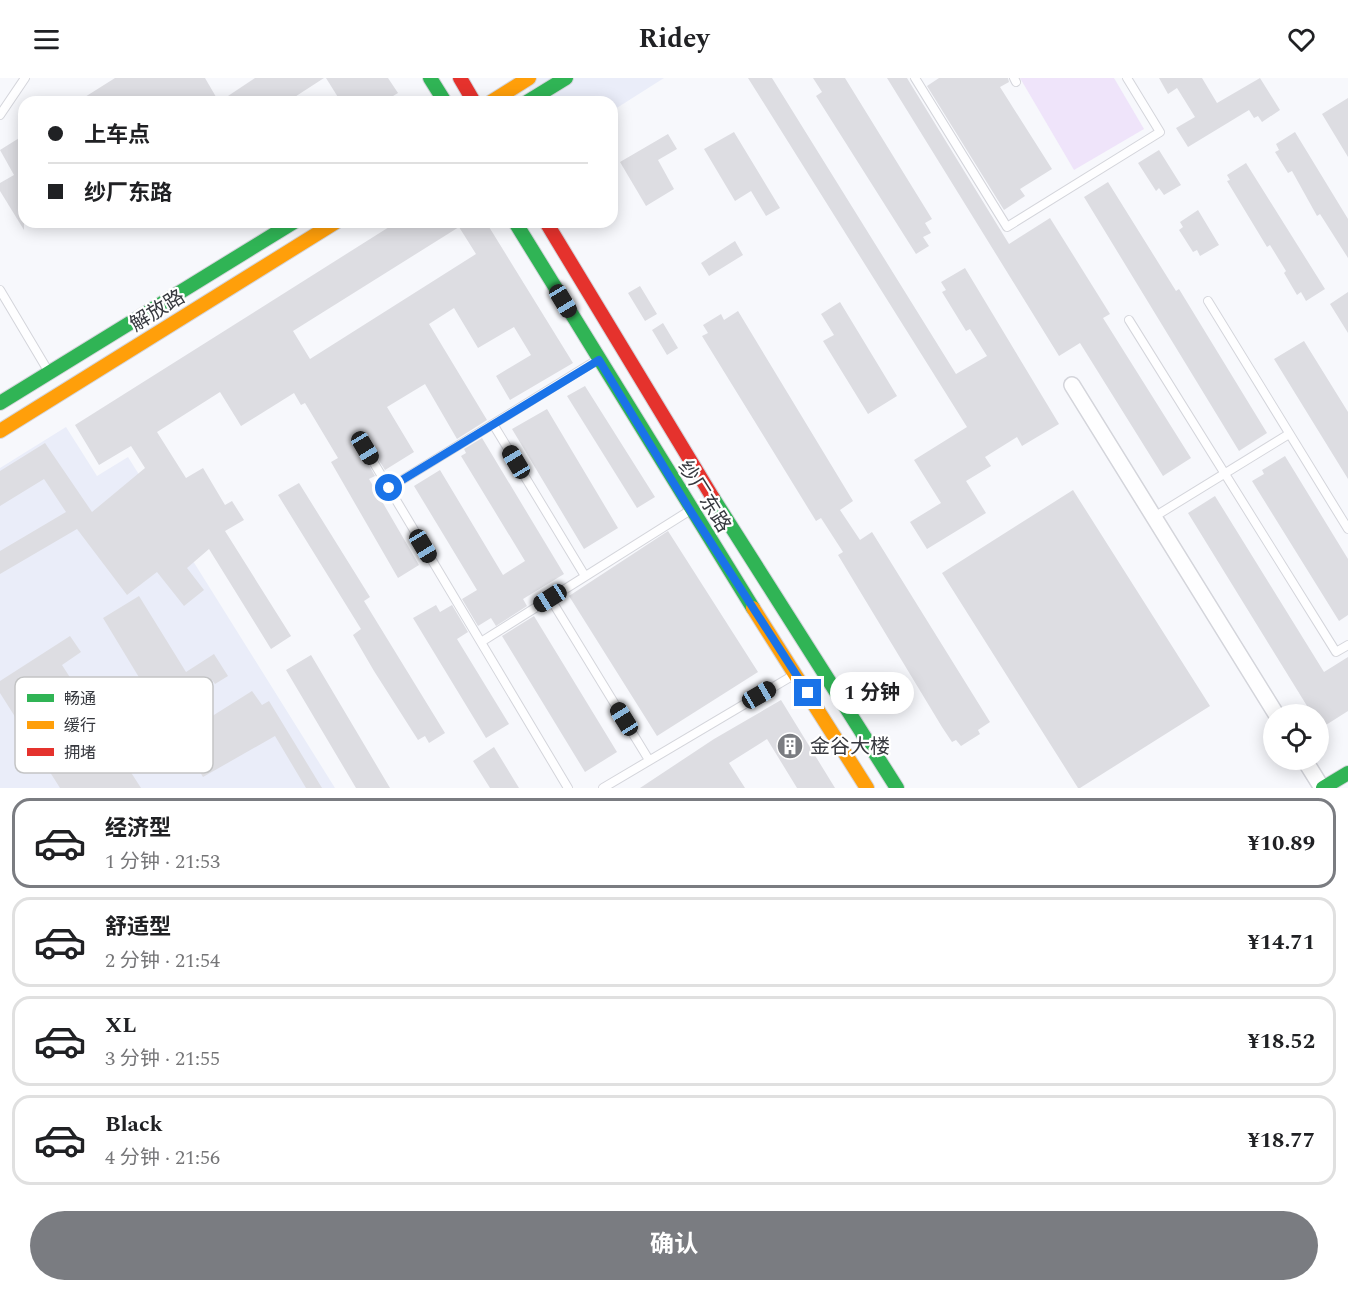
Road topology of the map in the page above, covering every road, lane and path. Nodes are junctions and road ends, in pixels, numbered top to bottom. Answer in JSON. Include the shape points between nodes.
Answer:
{"nodes":[{"id":1,"x":25,"y":78,"type":"edge"},
{"id":2,"x":430,"y":78,"type":"edge"},
{"id":3,"x":460,"y":78,"type":"edge"},
{"id":4,"x":529,"y":78,"type":"edge"},
{"id":5,"x":566,"y":78,"type":"edge"},
{"id":6,"x":915,"y":78,"type":"edge"},
{"id":7,"x":1127,"y":78,"type":"edge"},
{"id":8,"x":441,"y":96,"type":"edge"},
{"id":9,"x":470,"y":96,"type":"edge"},
{"id":10,"x":500,"y":96,"type":"edge"},
{"id":11,"x":537,"y":96,"type":"edge"},
{"id":12,"x":0,"y":115,"type":"edge"},
{"id":13,"x":284,"y":228,"type":"edge"},
{"id":14,"x":326,"y":228,"type":"edge"},
{"id":15,"x":520,"y":228,"type":"edge"},
{"id":16,"x":550,"y":228,"type":"edge"},
{"id":17,"x":0,"y":290,"type":"edge"},
{"id":18,"x":1208,"y":302,"type":"dead end"},
{"id":19,"x":1129,"y":320,"type":"dead end"},
{"id":20,"x":599,"y":360,"type":"junction"},
{"id":21,"x":50,"y":373,"type":"junction"},
{"id":22,"x":1072,"y":385,"type":"dead end"},
{"id":23,"x":0,"y":403,"type":"edge"},
{"id":24,"x":494,"y":424,"type":"junction"},
{"id":25,"x":0,"y":431,"type":"edge"},
{"id":26,"x":1289,"y":434,"type":"junction"},
{"id":27,"x":365,"y":448,"type":"dead end"},
{"id":28,"x":1225,"y":473,"type":"junction"},
{"id":29,"x":389,"y":488,"type":"junction"},
{"id":30,"x":690,"y":510,"type":"junction"},
{"id":31,"x":1154,"y":517,"type":"junction"},
{"id":32,"x":1348,"y":529,"type":"edge"},
{"id":33,"x":585,"y":576,"type":"junction"},
{"id":34,"x":550,"y":598,"type":"junction"},
{"id":35,"x":481,"y":642,"type":"junction"},
{"id":36,"x":1348,"y":645,"type":"edge"},
{"id":37,"x":796,"y":674,"type":"junction"},
{"id":38,"x":1270,"y":704,"type":"edge"},
{"id":39,"x":649,"y":760,"type":"junction"},
{"id":40,"x":1311,"y":770,"type":"edge"},
{"id":41,"x":1348,"y":773,"type":"edge"},
{"id":42,"x":568,"y":788,"type":"edge"},
{"id":43,"x":603,"y":788,"type":"edge"},
{"id":44,"x":867,"y":788,"type":"edge"},
{"id":45,"x":897,"y":788,"type":"edge"},
{"id":46,"x":1322,"y":788,"type":"edge"}],
"edges":[{"from":1,"to":12,"type":"lane"},
{"from":2,"to":8,"type":"main road"},
{"from":3,"to":9,"type":"main road"},
{"from":4,"to":10,"type":"main road"},
{"from":5,"to":11,"type":"main road"},
{"from":6,"to":7,"type":"lane","via":[[1007,227],[1160,132]]},
{"from":13,"to":21,"type":"main road","name":"解放路"},
{"from":14,"to":25,"type":"main road","name":"解放路"},
{"from":15,"to":20,"type":"main road","name":"纱厂东路"},
{"from":16,"to":45,"type":"main road","name":"纱厂东路","via":[[712,496]]},
{"from":17,"to":21,"type":"lane"},
{"from":18,"to":26,"type":"lane"},
{"from":19,"to":28,"type":"lane"},
{"from":20,"to":24,"type":"lane"},
{"from":20,"to":30,"type":"main road","name":"纱厂东路"},
{"from":21,"to":23,"type":"main road","name":"解放路"},
{"from":22,"to":31,"type":"street"},
{"from":24,"to":29,"type":"lane"},
{"from":24,"to":33,"type":"lane"},
{"from":26,"to":28,"type":"lane"},
{"from":26,"to":32,"type":"lane"},
{"from":27,"to":29,"type":"lane"},
{"from":28,"to":31,"type":"lane"},
{"from":28,"to":36,"type":"lane","via":[[1336,652]]},
{"from":29,"to":35,"type":"lane"},
{"from":30,"to":33,"type":"lane"},
{"from":30,"to":37,"type":"main road","name":"纱厂东路"},
{"from":31,"to":38,"type":"street"},
{"from":33,"to":34,"type":"lane"},
{"from":34,"to":35,"type":"lane"},
{"from":34,"to":39,"type":"lane"},
{"from":35,"to":42,"type":"lane"},
{"from":37,"to":39,"type":"lane"},
{"from":37,"to":44,"type":"main road","name":"纱厂东路"},
{"from":39,"to":43,"type":"lane"},
{"from":40,"to":46,"type":"street"},
{"from":41,"to":46,"type":"main road"}]}
